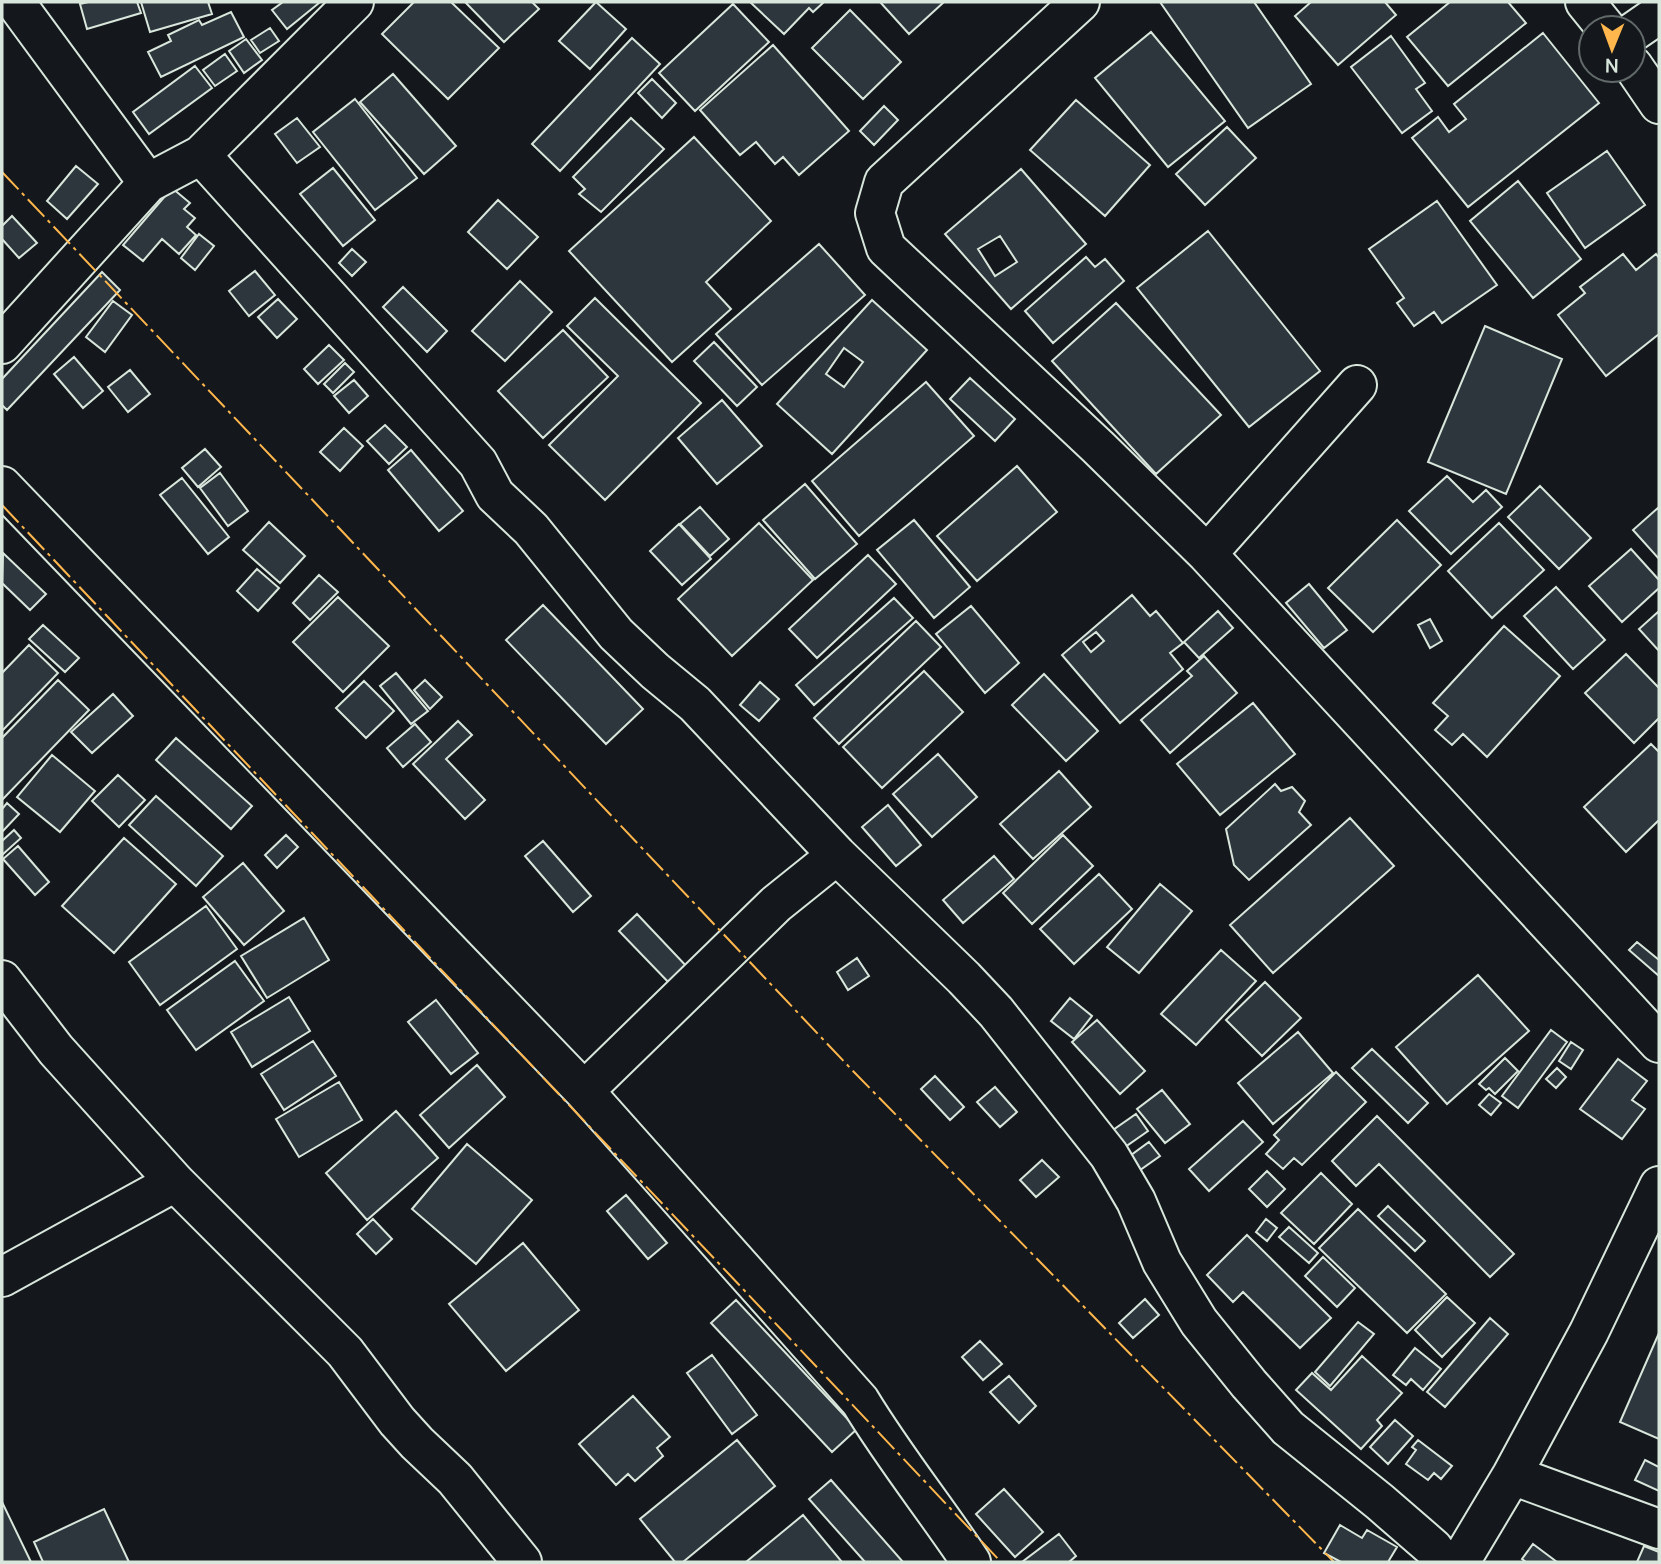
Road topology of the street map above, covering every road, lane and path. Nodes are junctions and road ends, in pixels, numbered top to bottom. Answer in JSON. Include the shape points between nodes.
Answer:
{"nodes":[{"id":1,"x":15,"y":2,"type":"edge"},
{"id":2,"x":354,"y":2,"type":"edge"},
{"id":3,"x":1080,"y":2,"type":"edge"},
{"id":4,"x":1645,"y":84,"type":"edge"},
{"id":5,"x":1659,"y":104,"type":"edge"},
{"id":6,"x":201,"y":155,"type":"junction"},
{"id":7,"x":148,"y":183,"type":"junction"},
{"id":8,"x":2,"y":344,"type":"edge"},
{"id":9,"x":1357,"y":384,"type":"dead end"},
{"id":10,"x":2,"y":486,"type":"edge"},
{"id":11,"x":1207,"y":554,"type":"junction"},
{"id":12,"x":837,"y":855,"type":"junction"},
{"id":13,"x":2,"y":980,"type":"edge"},
{"id":14,"x":1659,"y":1043,"type":"edge"},
{"id":15,"x":584,"y":1091,"type":"junction"},
{"id":16,"x":175,"y":1182,"type":"junction"},
{"id":17,"x":1659,"y":1186,"type":"edge"},
{"id":18,"x":2,"y":1277,"type":"edge"},
{"id":19,"x":1512,"y":1475,"type":"junction"},
{"id":20,"x":1659,"y":1529,"type":"edge"},
{"id":21,"x":522,"y":1562,"type":"edge"},
{"id":22,"x":971,"y":1562,"type":"edge"},
{"id":23,"x":1443,"y":1562,"type":"edge"},
{"id":24,"x":1460,"y":1562,"type":"edge"}],
"edges":[{"from":1,"to":7,"type":"street"},
{"from":2,"to":6,"type":"street"},
{"from":3,"to":11,"type":"street","via":[[884,182],[875,213],[886,248]]},
{"from":4,"to":5,"type":"street"},
{"from":6,"to":7,"type":"street"},
{"from":6,"to":12,"type":"street","via":[[478,463],[495,495],[531,529],[616,634],[695,704]]},
{"from":7,"to":8,"type":"street"},
{"from":9,"to":11,"type":"street"},
{"from":10,"to":15,"type":"street"},
{"from":11,"to":14,"type":"street"},
{"from":12,"to":15,"type":"street","via":[[776,904]]},
{"from":12,"to":23,"type":"street","via":[[996,1012],[1109,1155],[1136,1201],[1162,1262],[1199,1322],[1249,1384],[1288,1429],[1380,1502]]},
{"from":13,"to":16,"type":"street","via":[[56,1050]]},
{"from":15,"to":22,"type":"street","via":[[860,1401]]},
{"from":16,"to":18,"type":"street"},
{"from":16,"to":21,"type":"street","via":[[345,1352],[397,1421],[455,1479]]},
{"from":17,"to":19,"type":"street","via":[[1589,1332]]},
{"from":19,"to":20,"type":"street"},
{"from":19,"to":24,"type":"street"}]}
